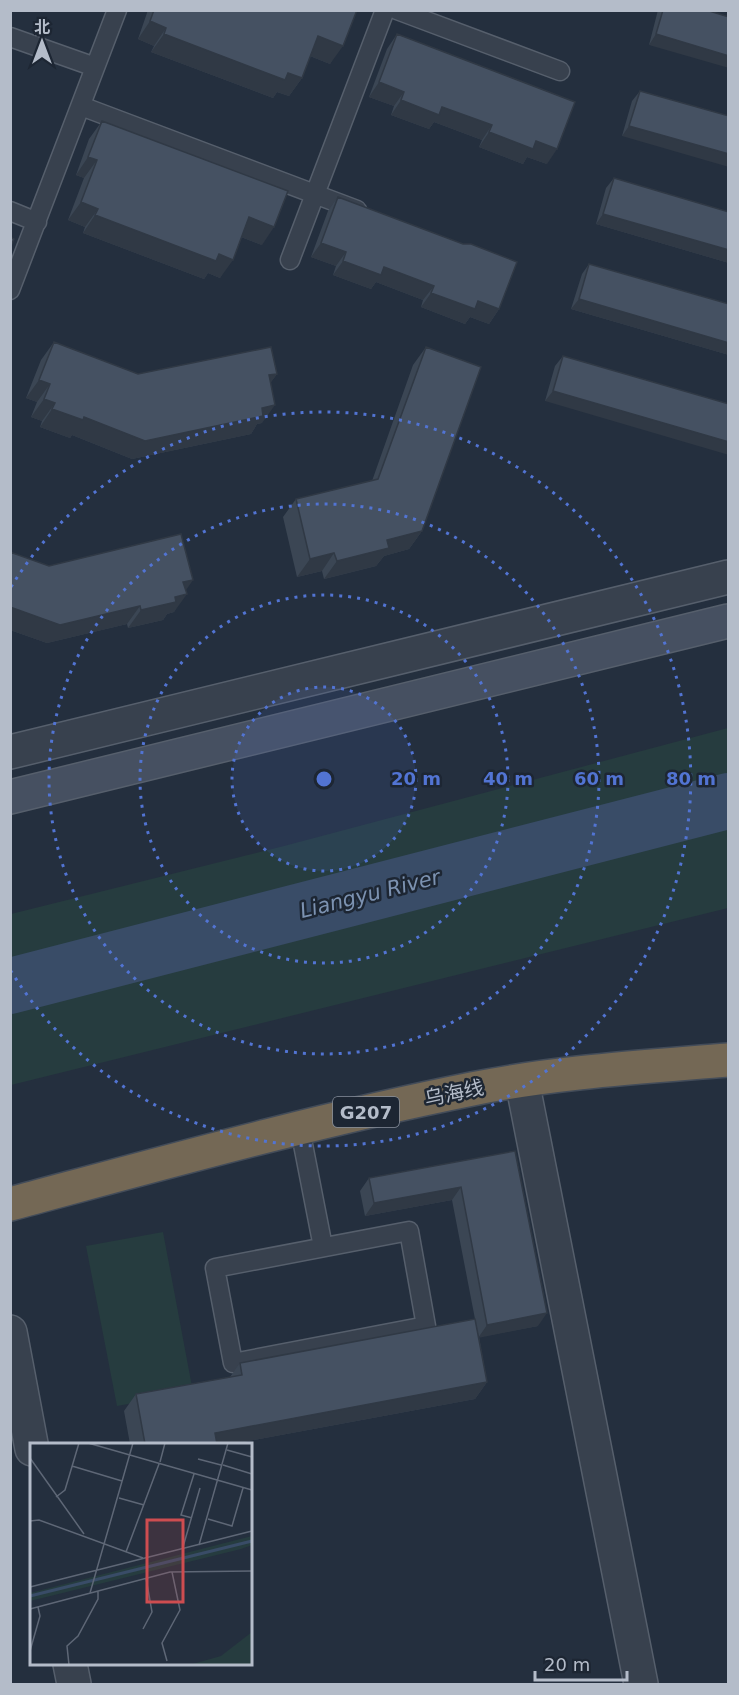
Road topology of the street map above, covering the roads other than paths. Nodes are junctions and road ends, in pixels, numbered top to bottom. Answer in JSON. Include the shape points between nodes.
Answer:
{"nodes":[{"id":1,"x":117,"y":10,"type":"edge"},
{"id":2,"x":385,"y":10,"type":"edge"},
{"id":3,"x":397,"y":10,"type":"edge"},
{"id":4,"x":10,"y":37,"type":"edge"},
{"id":5,"x":95,"y":67,"type":"junction"},
{"id":6,"x":560,"y":71,"type":"dead end"},
{"id":7,"x":81,"y":106,"type":"junction"},
{"id":8,"x":315,"y":195,"type":"junction"},
{"id":9,"x":10,"y":211,"type":"edge"},
{"id":10,"x":369,"y":215,"type":"edge"},
{"id":11,"x":37,"y":222,"type":"junction"},
{"id":12,"x":290,"y":260,"type":"dead end"},
{"id":13,"x":10,"y":290,"type":"edge"},
{"id":14,"x":729,"y":577,"type":"edge"},
{"id":15,"x":729,"y":621,"type":"edge"},
{"id":16,"x":10,"y":752,"type":"edge"},
{"id":17,"x":10,"y":797,"type":"edge"},
{"id":18,"x":729,"y":1060,"type":"edge"},
{"id":19,"x":522,"y":1081,"type":"junction"},
{"id":20,"x":300,"y":1129,"type":"junction"},
{"id":21,"x":10,"y":1204,"type":"edge"},
{"id":22,"x":323,"y":1247,"type":"junction"},
{"id":23,"x":10,"y":1332,"type":"edge"},
{"id":24,"x":31,"y":1443,"type":"edge"},
{"id":25,"x":70,"y":1665,"type":"edge"},
{"id":26,"x":74,"y":1684,"type":"edge"},
{"id":27,"x":642,"y":1684,"type":"edge"}],
"edges":[{"from":1,"to":5,"type":"lane"},
{"from":2,"to":8,"type":"lane"},
{"from":3,"to":6,"type":"lane"},
{"from":4,"to":5,"type":"lane"},
{"from":5,"to":7,"type":"lane"},
{"from":7,"to":8,"type":"lane"},
{"from":7,"to":11,"type":"lane"},
{"from":8,"to":10,"type":"lane"},
{"from":8,"to":12,"type":"lane"},
{"from":9,"to":11,"type":"lane"},
{"from":11,"to":13,"type":"lane"},
{"from":14,"to":16,"type":"street"},
{"from":15,"to":17,"type":"main road"},
{"from":18,"to":19,"type":"highway","name":"乌海线","number":"G207"},
{"from":19,"to":20,"type":"highway","name":"乌海线","number":"G207","via":[[473,1088]]},
{"from":19,"to":27,"type":"street"},
{"from":20,"to":21,"type":"highway","name":"乌海线","number":"G207"},
{"from":20,"to":22,"type":"lane"},
{"from":22,"to":22,"type":"lane","via":[[409,1231],[426,1326],[233,1363],[215,1268]]},
{"from":23,"to":24,"type":"street"},
{"from":25,"to":26,"type":"street"}]}
